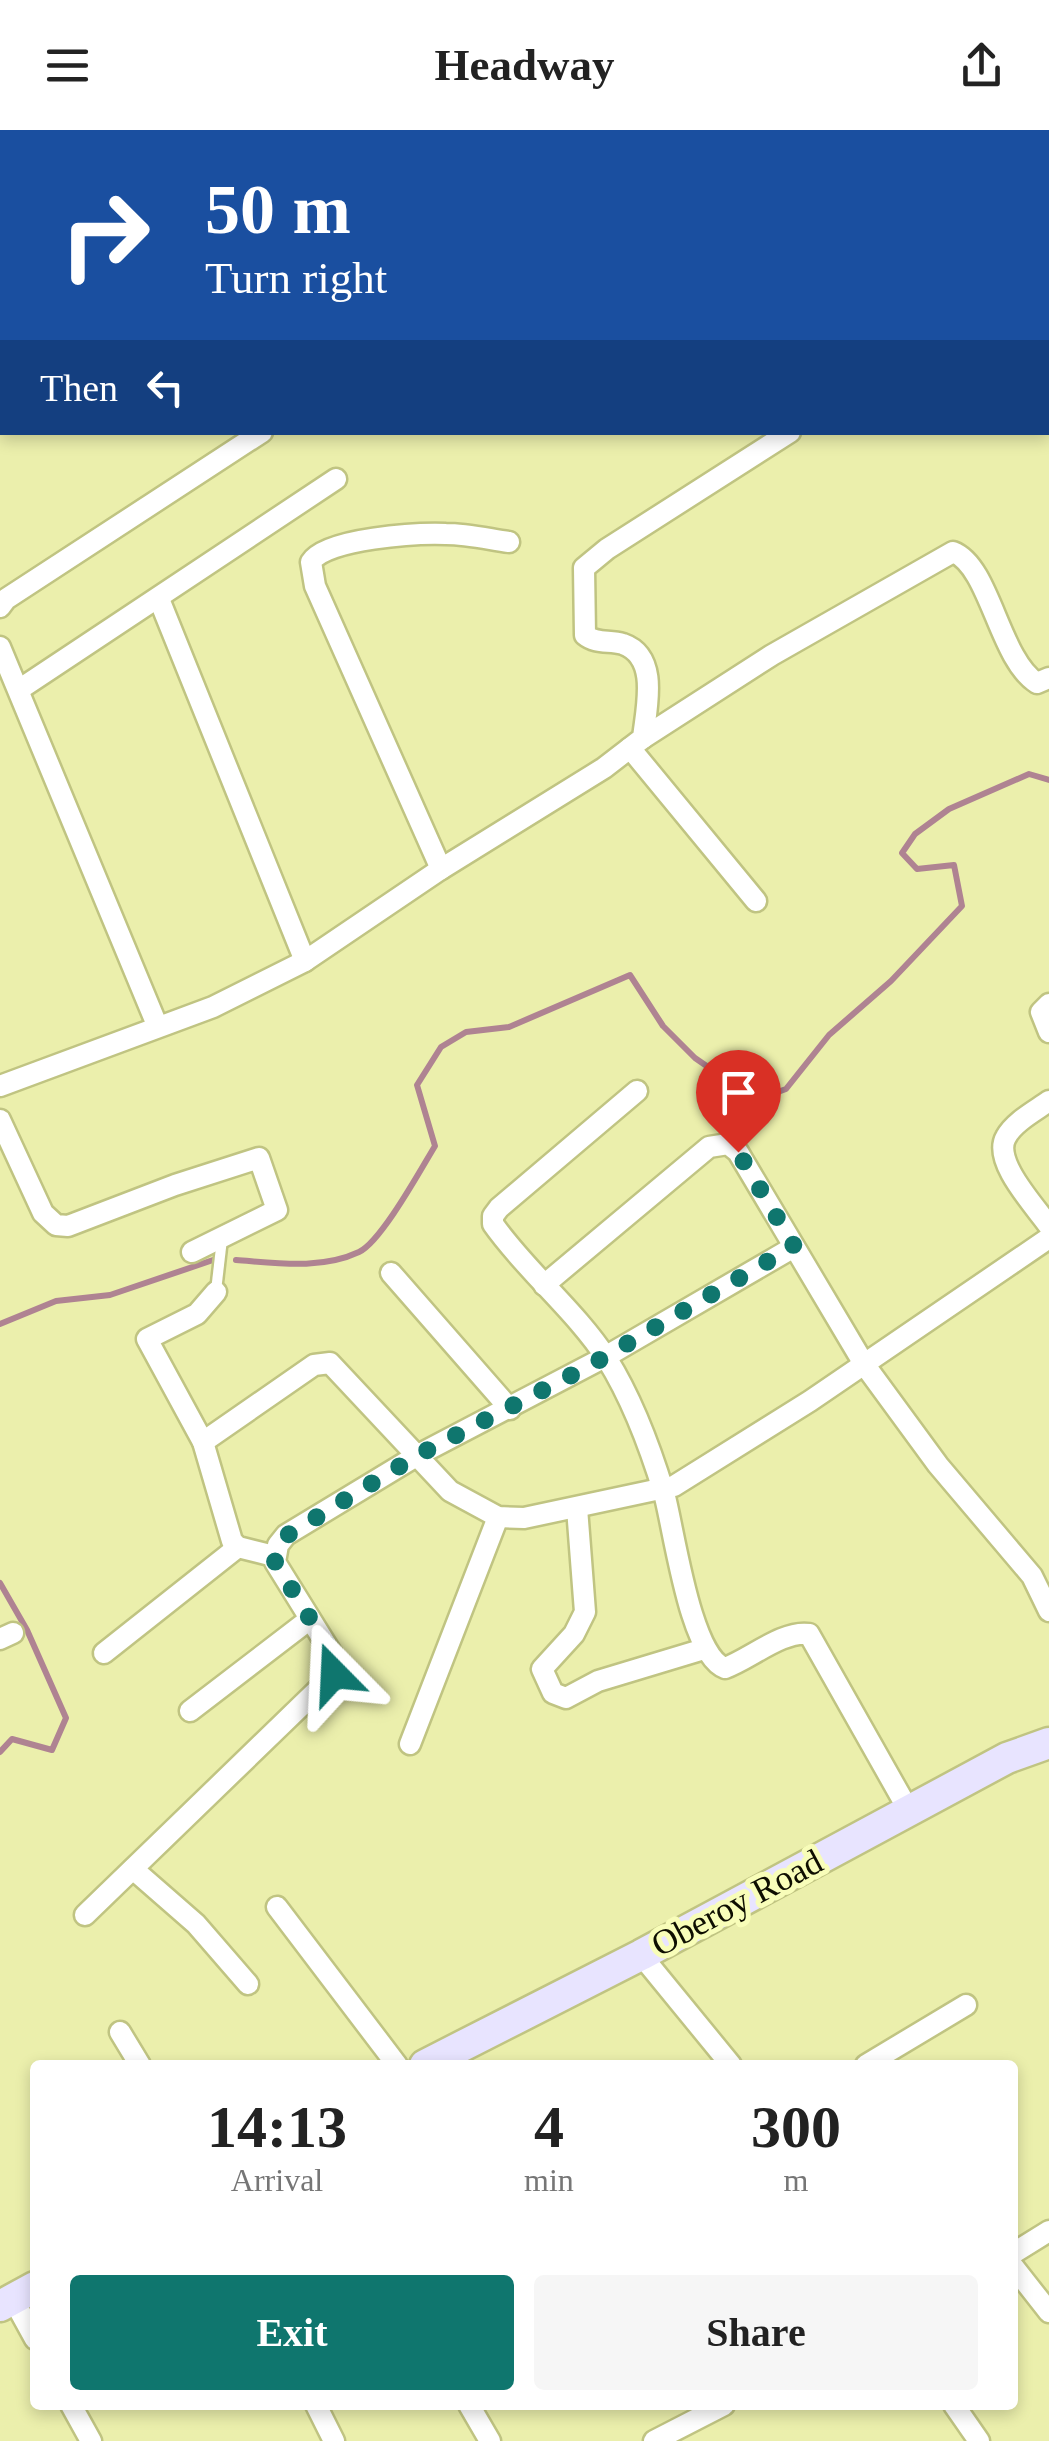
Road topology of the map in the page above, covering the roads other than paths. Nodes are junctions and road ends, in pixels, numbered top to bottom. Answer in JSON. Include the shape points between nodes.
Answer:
{"nodes":[{"id":1,"x":257,"y":435,"type":"edge"},
{"id":2,"x":785,"y":435,"type":"edge"},
{"id":3,"x":336,"y":478,"type":"dead end"},
{"id":4,"x":508,"y":542,"type":"dead end"},
{"id":5,"x":159,"y":598,"type":"junction"},
{"id":6,"x":0,"y":607,"type":"edge"},
{"id":7,"x":0,"y":648,"type":"edge"},
{"id":8,"x":1049,"y":678,"type":"edge"},
{"id":9,"x":20,"y":689,"type":"junction"},
{"id":10,"x":636,"y":743,"type":"junction"},
{"id":11,"x":440,"y":869,"type":"junction"},
{"id":12,"x":756,"y":900,"type":"dead end"},
{"id":13,"x":305,"y":961,"type":"junction"},
{"id":14,"x":1049,"y":1004,"type":"edge"},
{"id":15,"x":158,"y":1026,"type":"junction"},
{"id":16,"x":1049,"y":1032,"type":"edge"},
{"id":17,"x":0,"y":1086,"type":"edge"},
{"id":18,"x":638,"y":1091,"type":"dead end"},
{"id":19,"x":1049,"y":1101,"type":"edge"},
{"id":20,"x":0,"y":1120,"type":"edge"},
{"id":21,"x":1049,"y":1226,"type":"edge"},
{"id":22,"x":222,"y":1238,"type":"junction"},
{"id":23,"x":1049,"y":1238,"type":"edge"},
{"id":24,"x":794,"y":1246,"type":"junction"},
{"id":25,"x":192,"y":1252,"type":"dead end"},
{"id":26,"x":391,"y":1273,"type":"dead end"},
{"id":27,"x":544,"y":1286,"type":"junction"},
{"id":28,"x":216,"y":1292,"type":"joint"},
{"id":29,"x":605,"y":1356,"type":"junction"},
{"id":30,"x":864,"y":1364,"type":"junction"},
{"id":31,"x":510,"y":1409,"type":"junction"},
{"id":32,"x":204,"y":1442,"type":"junction"},
{"id":33,"x":418,"y":1455,"type":"junction"},
{"id":34,"x":663,"y":1491,"type":"junction"},
{"id":35,"x":576,"y":1508,"type":"junction"},
{"id":36,"x":498,"y":1517,"type":"junction"},
{"id":37,"x":238,"y":1547,"type":"junction"},
{"id":38,"x":274,"y":1556,"type":"junction"},
{"id":39,"x":1049,"y":1611,"type":"edge"},
{"id":40,"x":310,"y":1620,"type":"junction"},
{"id":41,"x":704,"y":1649,"type":"junction"},
{"id":42,"x":104,"y":1653,"type":"dead end"},
{"id":43,"x":190,"y":1712,"type":"dead end"},
{"id":44,"x":1049,"y":1742,"type":"edge"},
{"id":45,"x":410,"y":1744,"type":"dead end"},
{"id":46,"x":910,"y":1811,"type":"junction"},
{"id":47,"x":133,"y":1869,"type":"junction"},
{"id":48,"x":277,"y":1908,"type":"dead end"},
{"id":49,"x":85,"y":1915,"type":"dead end"},
{"id":50,"x":640,"y":1955,"type":"junction"},
{"id":51,"x":248,"y":1984,"type":"dead end"},
{"id":52,"x":966,"y":2005,"type":"dead end"},
{"id":53,"x":120,"y":2032,"type":"dead end"},
{"id":54,"x":137,"y":2060,"type":"edge"},
{"id":55,"x":394,"y":2060,"type":"edge"},
{"id":56,"x":435,"y":2060,"type":"edge"},
{"id":57,"x":728,"y":2060,"type":"edge"},
{"id":58,"x":874,"y":2060,"type":"edge"},
{"id":59,"x":1049,"y":2231,"type":"edge"},
{"id":60,"x":1018,"y":2250,"type":"edge"},
{"id":61,"x":1018,"y":2273,"type":"edge"},
{"id":62,"x":16,"y":2298,"type":"edge"},
{"id":63,"x":1049,"y":2312,"type":"edge"},
{"id":64,"x":30,"y":2328,"type":"edge"},
{"id":65,"x":75,"y":2410,"type":"edge"},
{"id":66,"x":318,"y":2410,"type":"edge"},
{"id":67,"x":472,"y":2410,"type":"edge"},
{"id":68,"x":714,"y":2410,"type":"edge"},
{"id":69,"x":957,"y":2410,"type":"edge"},
{"id":70,"x":656,"y":2440,"type":"edge"},
{"id":71,"x":91,"y":2441,"type":"edge"},
{"id":72,"x":334,"y":2441,"type":"edge"},
{"id":73,"x":490,"y":2441,"type":"edge"},
{"id":74,"x":979,"y":2441,"type":"edge"}],
"edges":[{"from":1,"to":6,"type":"street"},
{"from":2,"to":10,"type":"street","via":[[584,568],[585,635],[630,648],[647,672]]},
{"from":3,"to":5,"type":"street"},
{"from":4,"to":11,"type":"street","via":[[423,534],[324,550],[311,562],[315,586]]},
{"from":5,"to":9,"type":"street"},
{"from":5,"to":13,"type":"street"},
{"from":7,"to":9,"type":"street"},
{"from":8,"to":10,"type":"street","via":[[1037,684],[1028,677],[974,571],[952,552]]},
{"from":9,"to":15,"type":"street"},
{"from":10,"to":11,"type":"street"},
{"from":10,"to":12,"type":"street"},
{"from":11,"to":13,"type":"street"},
{"from":13,"to":15,"type":"street"},
{"from":14,"to":16,"type":"street","via":[[1041,1012]]},
{"from":15,"to":17,"type":"street"},
{"from":18,"to":27,"type":"street","via":[[493,1216]]},
{"from":19,"to":21,"type":"street","via":[[1012,1129],[1002,1150]]},
{"from":20,"to":22,"type":"street","via":[[43,1213],[68,1226],[258,1158],[277,1210]]},
{"from":22,"to":25,"type":"street"},
{"from":22,"to":28,"type":"lane"},
{"from":23,"to":30,"type":"street"},
{"from":24,"to":27,"type":"street","via":[[738,1152],[719,1143]]},
{"from":24,"to":29,"type":"street"},
{"from":24,"to":30,"type":"street"},
{"from":26,"to":31,"type":"street"},
{"from":27,"to":29,"type":"street"},
{"from":28,"to":32,"type":"street","via":[[196,1314],[148,1339]]},
{"from":29,"to":31,"type":"street"},
{"from":29,"to":34,"type":"street","via":[[632,1406]]},
{"from":30,"to":34,"type":"street"},
{"from":30,"to":39,"type":"street","via":[[1032,1576]]},
{"from":31,"to":33,"type":"street"},
{"from":32,"to":33,"type":"street","via":[[314,1365],[330,1363]]},
{"from":32,"to":37,"type":"street","via":[[227,1532]]},
{"from":33,"to":36,"type":"street","via":[[450,1491]]},
{"from":33,"to":38,"type":"street","via":[[286,1536]]},
{"from":34,"to":35,"type":"street"},
{"from":34,"to":41,"type":"street"},
{"from":35,"to":36,"type":"street"},
{"from":35,"to":41,"type":"street","via":[[586,1612],[542,1668],[553,1694],[566,1698],[598,1681]]},
{"from":36,"to":45,"type":"street"},
{"from":37,"to":38,"type":"street"},
{"from":37,"to":42,"type":"street"},
{"from":38,"to":40,"type":"street"},
{"from":40,"to":43,"type":"street"},
{"from":40,"to":47,"type":"street","via":[[332,1654],[334,1674]]},
{"from":41,"to":46,"type":"street","via":[[725,1668],[809,1634]]},
{"from":44,"to":46,"type":"street","name":"Oberoy Road"},
{"from":46,"to":50,"type":"street","name":"Oberoy Road"},
{"from":47,"to":49,"type":"street"},
{"from":47,"to":51,"type":"street","via":[[196,1924]]},
{"from":48,"to":55,"type":"street"},
{"from":50,"to":56,"type":"street","name":"Oberoy Road"},
{"from":50,"to":57,"type":"street"},
{"from":52,"to":58,"type":"street"},
{"from":53,"to":54,"type":"street"},
{"from":59,"to":60,"type":"street"},
{"from":61,"to":63,"type":"street"},
{"from":62,"to":64,"type":"street"},
{"from":65,"to":71,"type":"street"},
{"from":66,"to":72,"type":"street"},
{"from":67,"to":73,"type":"street"},
{"from":68,"to":70,"type":"street"},
{"from":69,"to":74,"type":"street"}]}
